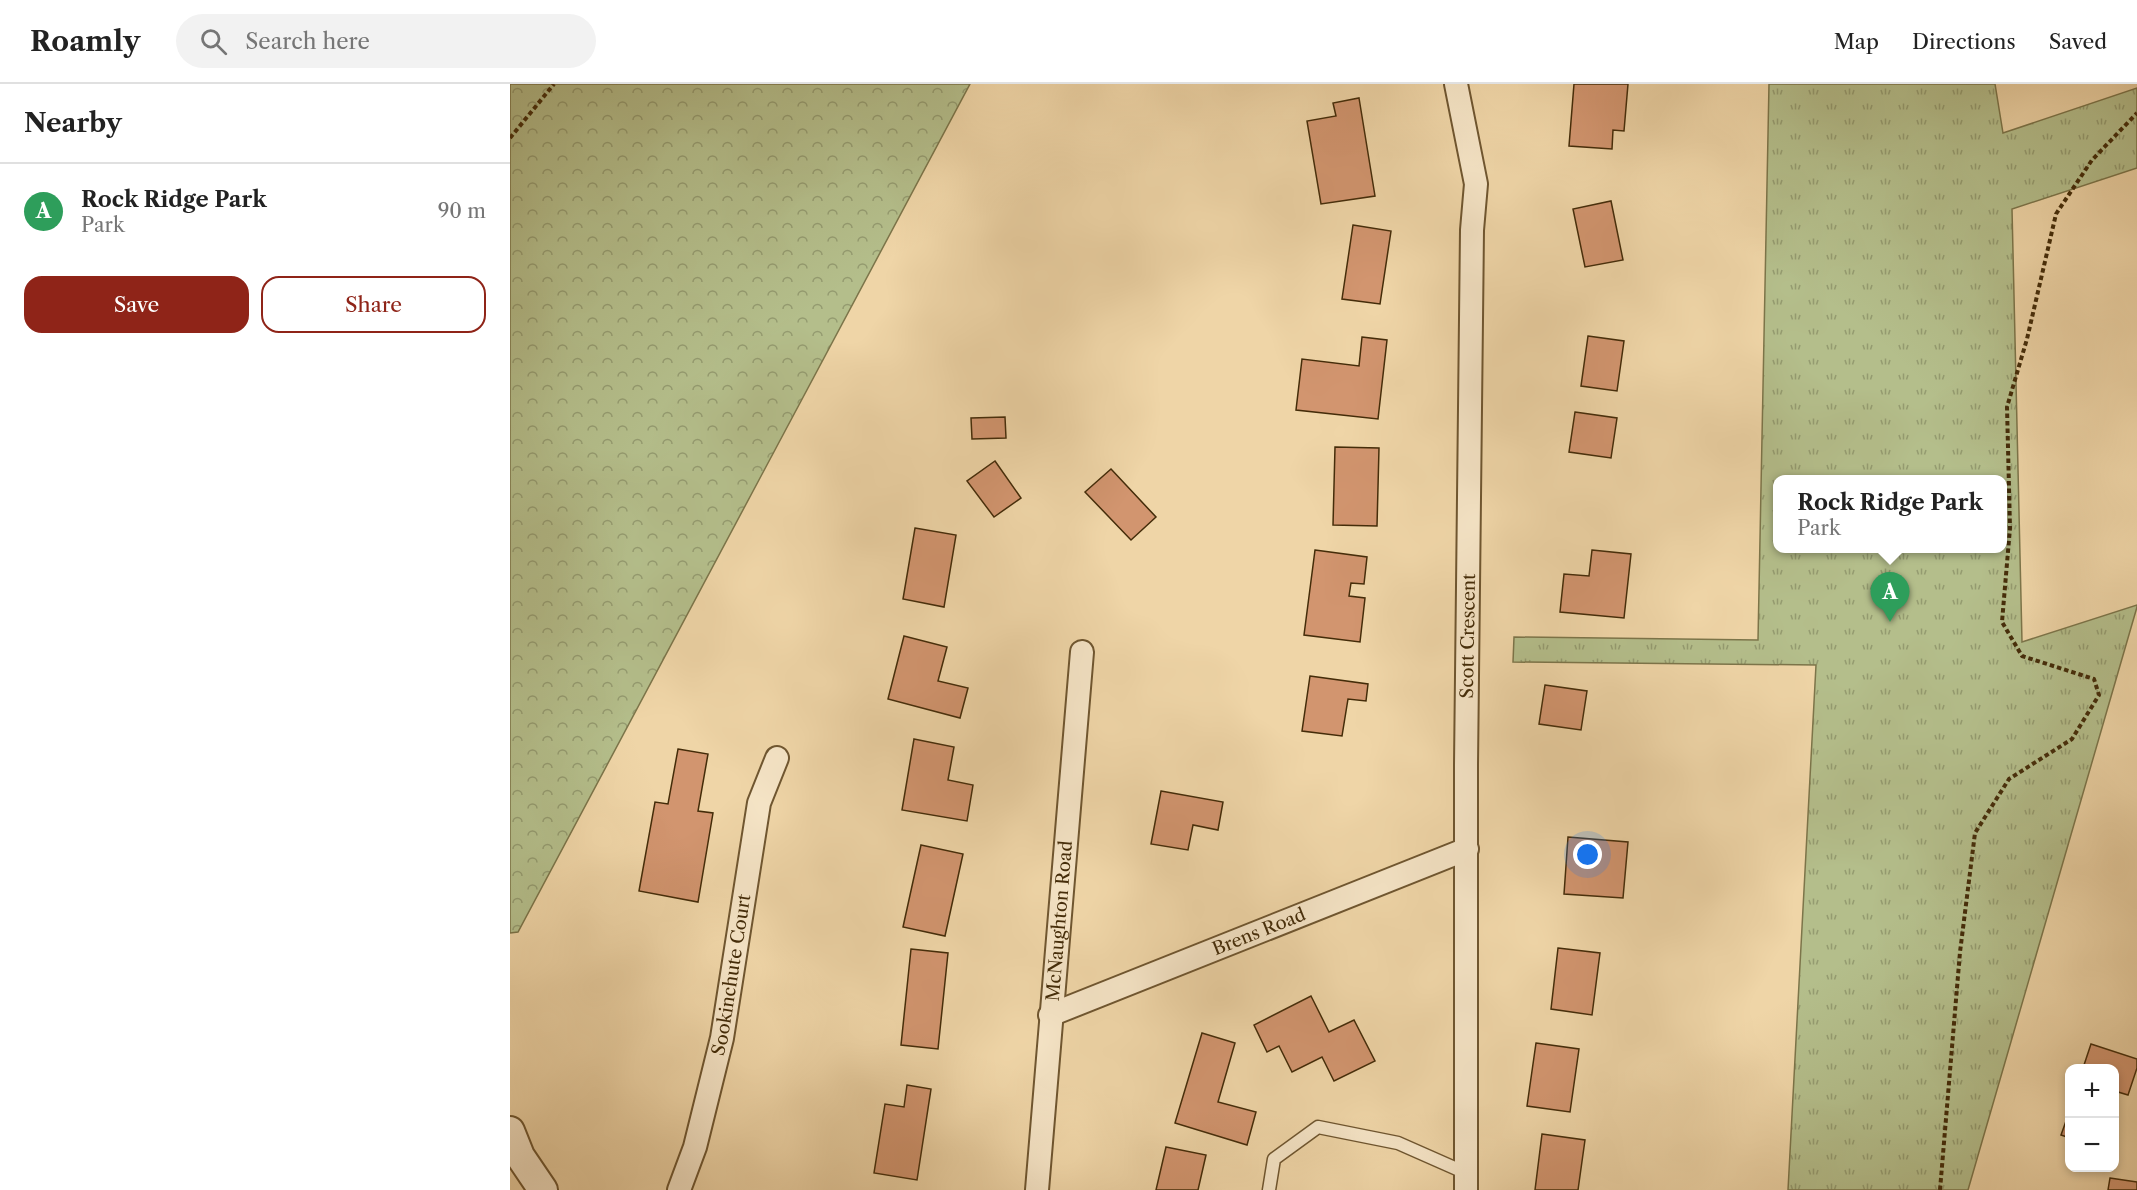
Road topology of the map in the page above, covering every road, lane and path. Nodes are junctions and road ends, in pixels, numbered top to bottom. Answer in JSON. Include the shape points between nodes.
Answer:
{"nodes":[{"id":1,"x":554,"y":84,"type":"edge"},
{"id":2,"x":1456,"y":84,"type":"edge"},
{"id":3,"x":2137,"y":113,"type":"edge"},
{"id":4,"x":510,"y":138,"type":"edge"},
{"id":5,"x":1082,"y":652,"type":"dead end"},
{"id":6,"x":777,"y":758,"type":"dead end"},
{"id":7,"x":1467,"y":849,"type":"junction"},
{"id":8,"x":1050,"y":1015,"type":"junction"},
{"id":9,"x":510,"y":1131,"type":"edge"},
{"id":10,"x":1466,"y":1181,"type":"edge"},
{"id":11,"x":543,"y":1190,"type":"edge"},
{"id":12,"x":679,"y":1190,"type":"edge"},
{"id":13,"x":1037,"y":1190,"type":"edge"},
{"id":14,"x":1269,"y":1190,"type":"edge"},
{"id":15,"x":1940,"y":1190,"type":"edge"}],
"edges":[{"from":1,"to":4,"type":"path"},
{"from":2,"to":7,"type":"street","name":"Scott Crescent","via":[[1476,184],[1472,230]]},
{"from":3,"to":15,"type":"path","via":[[2092,160],[2056,214],[2007,407],[2010,528],[2002,622],[2022,656],[2094,679],[2099,695],[2072,740],[2009,779],[1975,833],[1960,952]]},
{"from":5,"to":8,"type":"street","name":"McNaughton Road"},
{"from":6,"to":12,"type":"street","name":"Sookinchute Court","via":[[759,803],[722,1038],[695,1147]]},
{"from":7,"to":8,"type":"street","name":"Brens Road"},
{"from":7,"to":10,"type":"street","name":"Scott Crescent"},
{"from":8,"to":13,"type":"street","name":"McNaughton Road"},
{"from":9,"to":11,"type":"street","via":[[520,1156]]},
{"from":10,"to":14,"type":"lane","via":[[1398,1143],[1318,1127],[1274,1159]]}]}
